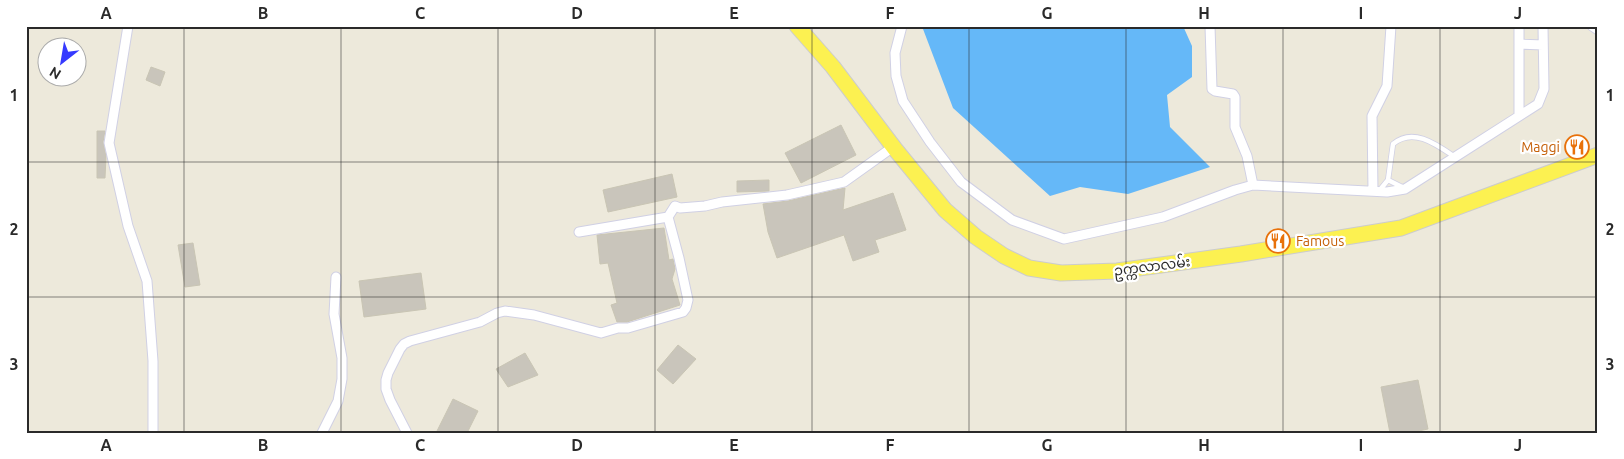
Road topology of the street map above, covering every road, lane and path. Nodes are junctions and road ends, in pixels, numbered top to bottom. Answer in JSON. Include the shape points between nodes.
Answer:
{"nodes":[{"id":1,"x":128,"y":26,"type":"edge"},
{"id":2,"x":797,"y":26,"type":"edge"},
{"id":3,"x":902,"y":26,"type":"edge"},
{"id":4,"x":1210,"y":26,"type":"edge"},
{"id":5,"x":1391,"y":26,"type":"edge"},
{"id":6,"x":1519,"y":26,"type":"edge"},
{"id":7,"x":1543,"y":26,"type":"edge"},
{"id":8,"x":1592,"y":26,"type":"edge"},
{"id":9,"x":1598,"y":30,"type":"edge"},
{"id":10,"x":1519,"y":44,"type":"junction"},
{"id":11,"x":1543,"y":45,"type":"junction"},
{"id":12,"x":1520,"y":116,"type":"junction"},
{"id":13,"x":893,"y":146,"type":"junction"},
{"id":14,"x":1598,"y":155,"type":"edge"},
{"id":15,"x":1455,"y":157,"type":"junction"},
{"id":16,"x":1388,"y":180,"type":"junction"},
{"id":17,"x":1253,"y":185,"type":"junction"},
{"id":18,"x":1404,"y":188,"type":"junction"},
{"id":19,"x":1376,"y":191,"type":"junction"},
{"id":20,"x":668,"y":217,"type":"junction"},
{"id":21,"x":579,"y":232,"type":"dead end"},
{"id":22,"x":336,"y":277,"type":"dead end"},
{"id":23,"x":152,"y":433,"type":"edge"},
{"id":24,"x":322,"y":433,"type":"edge"},
{"id":25,"x":407,"y":433,"type":"edge"}],
"edges":[{"from":1,"to":23,"type":"street","via":[[109,143],[128,226],[147,281],[153,361]]},
{"from":2,"to":13,"type":"main road","name":"ဥက္ကလာလမ်း"},
{"from":3,"to":17,"type":"street","via":[[895,53],[896,76],[903,100],[961,182],[1012,220],[1064,239],[1163,217]]},
{"from":4,"to":17,"type":"street","via":[[1212,88],[1235,97],[1236,127]]},
{"from":5,"to":19,"type":"street","via":[[1388,86],[1372,116]]},
{"from":6,"to":10,"type":"street"},
{"from":7,"to":11,"type":"street"},
{"from":8,"to":9,"type":"street"},
{"from":10,"to":11,"type":"street"},
{"from":10,"to":12,"type":"street"},
{"from":11,"to":12,"type":"street","via":[[1544,89],[1538,104]]},
{"from":12,"to":15,"type":"street"},
{"from":13,"to":14,"type":"main road","name":"ဥက္ကလာလမ်း","via":[[944,210],[976,237],[1029,268],[1061,273],[1126,270],[1401,228]]},
{"from":13,"to":20,"type":"street","via":[[844,182],[787,196],[705,206],[675,206]]},
{"from":15,"to":16,"type":"lane","via":[[1418,136],[1400,138],[1393,144]]},
{"from":15,"to":18,"type":"street"},
{"from":16,"to":18,"type":"lane"},
{"from":16,"to":19,"type":"lane"},
{"from":17,"to":19,"type":"street"},
{"from":18,"to":19,"type":"street"},
{"from":20,"to":21,"type":"street"},
{"from":20,"to":25,"type":"street","via":[[688,300],[683,312],[628,328],[601,332],[505,311],[480,322],[410,341],[400,350],[386,380],[390,400]]},
{"from":22,"to":24,"type":"street","via":[[334,314],[342,358],[342,379],[338,401]]}]}
